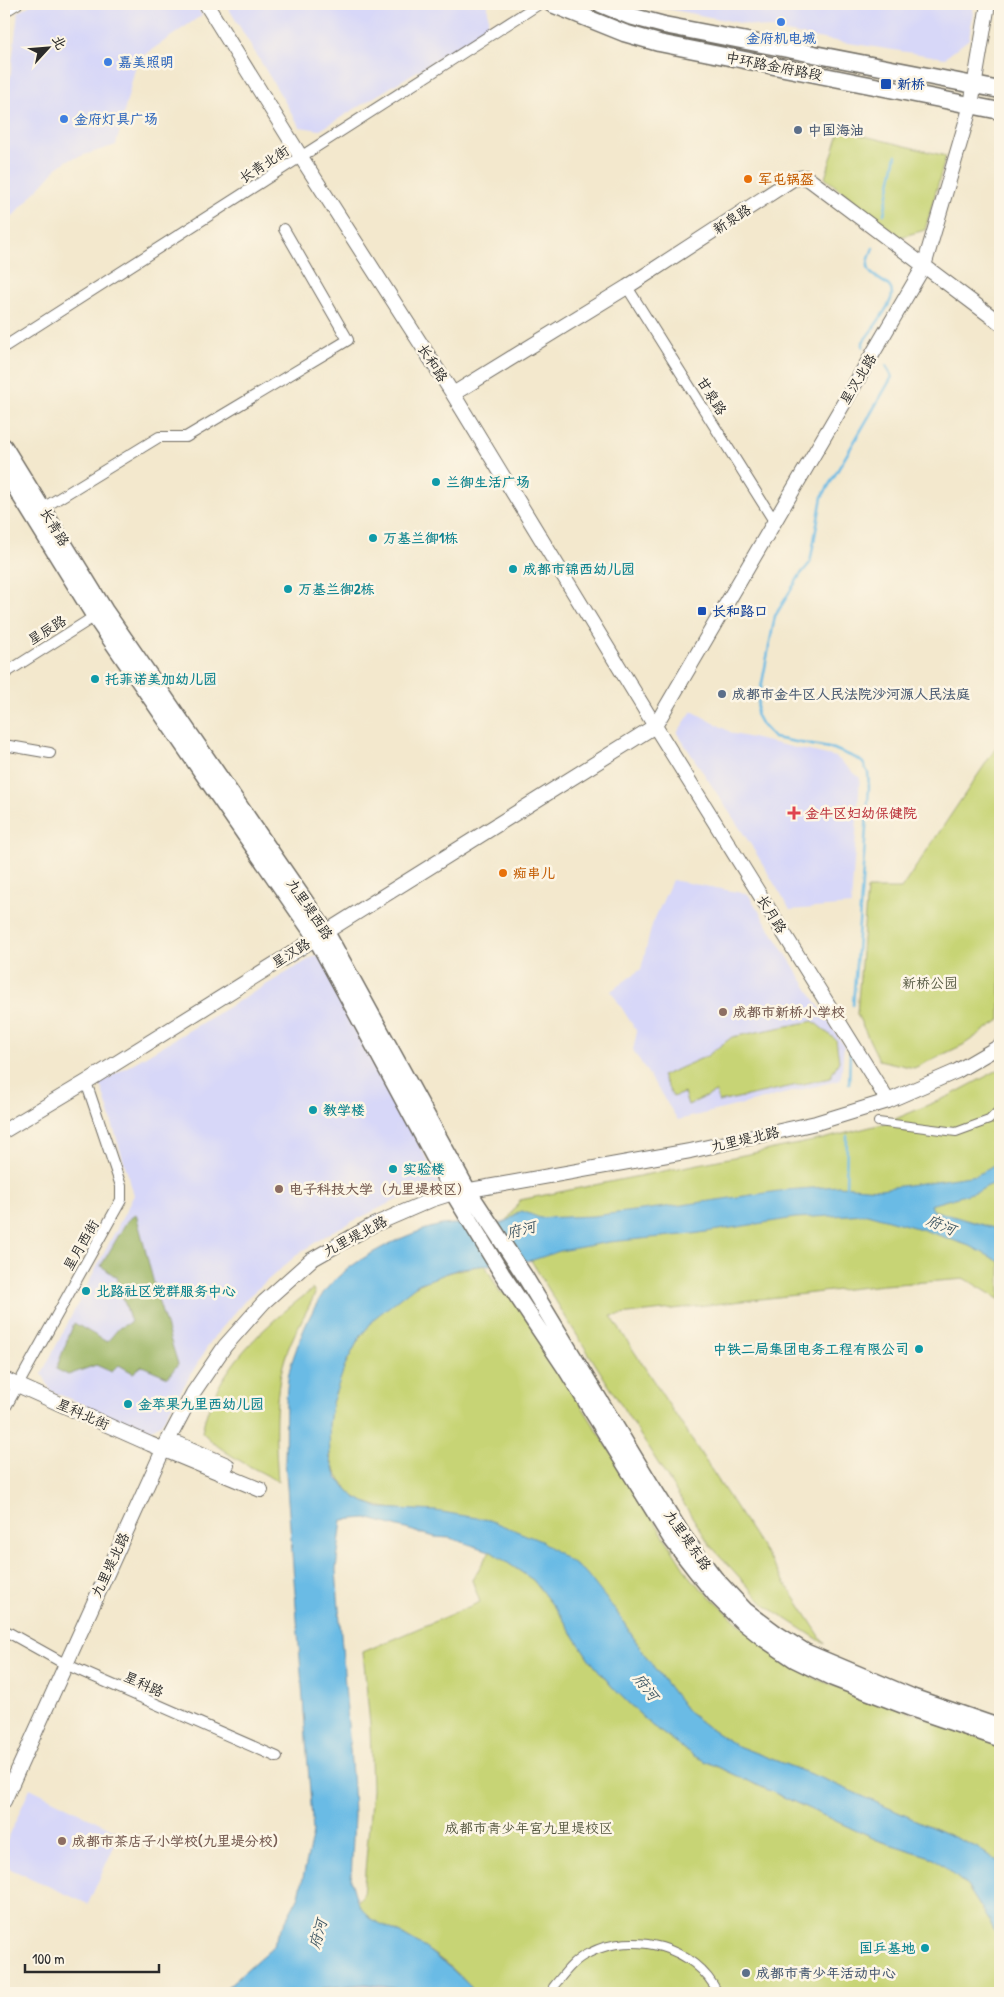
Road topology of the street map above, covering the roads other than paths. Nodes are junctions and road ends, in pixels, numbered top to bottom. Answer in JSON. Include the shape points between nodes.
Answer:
{"nodes":[{"id":1,"x":17,"y":4,"type":"edge"},
{"id":2,"x":206,"y":4,"type":"edge"},
{"id":3,"x":539,"y":4,"type":"edge"},
{"id":4,"x":552,"y":4,"type":"edge"},
{"id":5,"x":601,"y":4,"type":"edge"},
{"id":6,"x":988,"y":4,"type":"edge"},
{"id":7,"x":4,"y":12,"type":"edge"},
{"id":8,"x":974,"y":85,"type":"junction"},
{"id":9,"x":1000,"y":90,"type":"edge"},
{"id":10,"x":971,"y":105,"type":"junction"},
{"id":11,"x":1000,"y":110,"type":"edge"},
{"id":12,"x":301,"y":157,"type":"junction"},
{"id":13,"x":284,"y":229,"type":"dead end"},
{"id":14,"x":924,"y":266,"type":"junction"},
{"id":15,"x":627,"y":287,"type":"junction"},
{"id":16,"x":1000,"y":323,"type":"edge"},
{"id":17,"x":4,"y":347,"type":"edge"},
{"id":18,"x":453,"y":394,"type":"junction"},
{"id":19,"x":4,"y":446,"type":"edge"},
{"id":20,"x":4,"y":470,"type":"edge"},
{"id":21,"x":43,"y":508,"type":"junction"},
{"id":22,"x":774,"y":521,"type":"junction"},
{"id":23,"x":100,"y":613,"type":"junction"},
{"id":24,"x":4,"y":674,"type":"edge"},
{"id":25,"x":655,"y":726,"type":"junction"},
{"id":26,"x":4,"y":745,"type":"edge"},
{"id":27,"x":50,"y":753,"type":"dead end"},
{"id":28,"x":320,"y":934,"type":"junction"},
{"id":29,"x":1000,"y":1046,"type":"edge"},
{"id":30,"x":86,"y":1082,"type":"junction"},
{"id":31,"x":888,"y":1101,"type":"junction"},
{"id":32,"x":1000,"y":1109,"type":"edge"},
{"id":33,"x":878,"y":1122,"type":"dead end"},
{"id":34,"x":4,"y":1131,"type":"edge"},
{"id":35,"x":468,"y":1190,"type":"junction"},
{"id":36,"x":453,"y":1193,"type":"junction"},
{"id":37,"x":491,"y":1223,"type":"joint"},
{"id":38,"x":4,"y":1379,"type":"edge"},
{"id":39,"x":18,"y":1385,"type":"junction"},
{"id":40,"x":4,"y":1410,"type":"edge"},
{"id":41,"x":164,"y":1448,"type":"junction"},
{"id":42,"x":4,"y":1630,"type":"edge"},
{"id":43,"x":64,"y":1664,"type":"junction"},
{"id":44,"x":1000,"y":1727,"type":"edge"},
{"id":45,"x":1000,"y":1739,"type":"edge"},
{"id":46,"x":277,"y":1757,"type":"dead end"},
{"id":47,"x":4,"y":1801,"type":"edge"},
{"id":48,"x":553,"y":1987,"type":"dead end"},
{"id":49,"x":718,"y":1993,"type":"edge"}],
"edges":[{"from":1,"to":7,"type":"street"},
{"from":2,"to":12,"type":"street","name":"长和路"},
{"from":3,"to":12,"type":"street","name":"长青北街"},
{"from":4,"to":10,"type":"main road","name":"中环路金府路段","via":[[624,33],[659,43]]},
{"from":5,"to":8,"type":"main road","name":"中环路金府路段","via":[[664,25]]},
{"from":6,"to":8,"type":"street","name":"星汉北路"},
{"from":8,"to":9,"type":"main road","name":"中环路金府路段"},
{"from":8,"to":10,"type":"street","name":"星汉北路"},
{"from":10,"to":11,"type":"main road","name":"中环路金府路段"},
{"from":10,"to":14,"type":"street","name":"星汉北路"},
{"from":12,"to":17,"type":"street","name":"长青北街"},
{"from":12,"to":18,"type":"street","name":"长和路"},
{"from":13,"to":21,"type":"street","via":[[348,340],[186,437],[160,437]]},
{"from":14,"to":15,"type":"street","name":"新泉路","via":[[806,177],[793,179]]},
{"from":14,"to":16,"type":"street","name":"新泉路"},
{"from":14,"to":22,"type":"street","name":"星汉北路"},
{"from":15,"to":18,"type":"street","name":"新泉路"},
{"from":15,"to":22,"type":"street","name":"甘泉路"},
{"from":18,"to":25,"type":"street","name":"长和路"},
{"from":19,"to":21,"type":"main road","name":"长青路"},
{"from":20,"to":23,"type":"main road"},
{"from":21,"to":23,"type":"main road","name":"长青路"},
{"from":22,"to":25,"type":"street","name":"星汉北路"},
{"from":23,"to":24,"type":"street","name":"星辰路"},
{"from":23,"to":28,"type":"main road","name":"九里堤西路"},
{"from":25,"to":28,"type":"street","name":"星汉路"},
{"from":25,"to":31,"type":"street","name":"长月路"},
{"from":26,"to":27,"type":"street"},
{"from":28,"to":30,"type":"street","name":"星汉路"},
{"from":28,"to":35,"type":"main road","name":"九里堤西路"},
{"from":28,"to":36,"type":"main road"},
{"from":29,"to":31,"type":"street","name":"九里堤北路","via":[[957,1071]]},
{"from":30,"to":34,"type":"street","name":"星汉路"},
{"from":30,"to":39,"type":"street","name":"星月西街","via":[[121,1186],[121,1200]]},
{"from":31,"to":35,"type":"street","name":"九里堤北路","via":[[816,1123],[690,1151]]},
{"from":32,"to":33,"type":"street","via":[[989,1120],[956,1132]]},
{"from":35,"to":36,"type":"street","name":"九里堤北路"},
{"from":35,"to":37,"type":"main road","name":"九里堤西路"},
{"from":36,"to":41,"type":"street","name":"九里堤北路","via":[[371,1226],[311,1260],[264,1302],[225,1346],[193,1393]]},
{"from":36,"to":45,"type":"main road","via":[[671,1538],[717,1597],[740,1620],[795,1660],[832,1678]]},
{"from":37,"to":44,"type":"main road","name":"九里堤东路","via":[[684,1537],[715,1578],[745,1610],[806,1652],[913,1697]]},
{"from":38,"to":39,"type":"street","name":"星科北街"},
{"from":39,"to":40,"type":"street","name":"星月西街"},
{"from":39,"to":41,"type":"street","name":"星科北街"},
{"from":41,"to":41,"type":"street","name":"星科北街","via":[[168,1450],[260,1490],[246,1474],[179,1444]]},
{"from":41,"to":43,"type":"street","name":"九里堤北路"},
{"from":42,"to":43,"type":"street","name":"星科路"},
{"from":43,"to":46,"type":"street","name":"星科路"},
{"from":43,"to":47,"type":"street","name":"九里堤北路"},
{"from":48,"to":49,"type":"street","via":[[573,1963],[589,1952],[625,1942],[658,1945],[689,1959],[712,1982]]}]}
